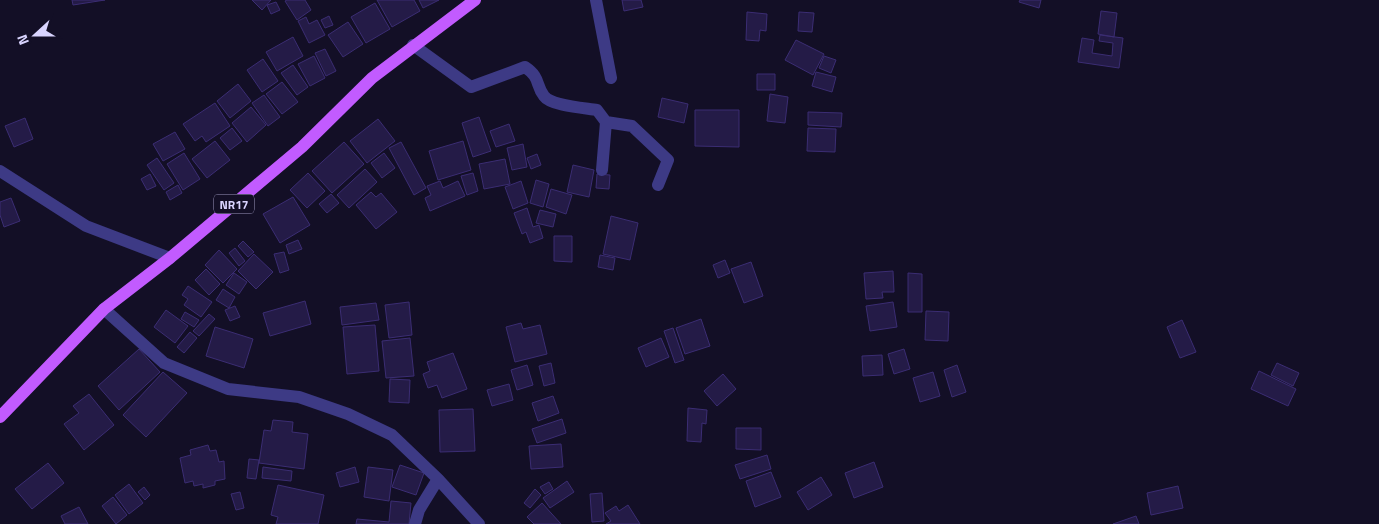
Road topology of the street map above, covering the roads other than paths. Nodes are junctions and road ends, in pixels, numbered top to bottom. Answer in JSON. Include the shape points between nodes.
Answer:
{"nodes":[{"id":1,"x":475,"y":0,"type":"edge"},
{"id":2,"x":596,"y":0,"type":"edge"},
{"id":3,"x":413,"y":45,"type":"junction"},
{"id":4,"x":611,"y":78,"type":"dead end"},
{"id":5,"x":606,"y":122,"type":"junction"},
{"id":6,"x":602,"y":170,"type":"dead end"},
{"id":7,"x":0,"y":171,"type":"edge"},
{"id":8,"x":658,"y":185,"type":"dead end"},
{"id":9,"x":170,"y":258,"type":"junction"},
{"id":10,"x":104,"y":309,"type":"junction"},
{"id":11,"x":0,"y":417,"type":"edge"},
{"id":12,"x":438,"y":479,"type":"junction"},
{"id":13,"x":416,"y":524,"type":"edge"},
{"id":14,"x":479,"y":524,"type":"edge"}],
"edges":[{"from":1,"to":3,"type":"main road","number":"NR17"},
{"from":2,"to":4,"type":"street"},
{"from":3,"to":5,"type":"street","via":[[471,87],[525,67],[535,74],[545,97],[556,103],[597,110]]},
{"from":3,"to":9,"type":"main road","number":"NR17","via":[[372,78],[302,147]]},
{"from":5,"to":6,"type":"street"},
{"from":5,"to":8,"type":"street","via":[[632,126],[668,160]]},
{"from":7,"to":9,"type":"street","via":[[86,226]]},
{"from":9,"to":10,"type":"main road","number":"NR17"},
{"from":10,"to":11,"type":"main road","number":"NR17"},
{"from":10,"to":12,"type":"street","via":[[164,363],[228,389],[299,397],[348,414],[392,435]]},
{"from":12,"to":13,"type":"street","via":[[419,510]]},
{"from":12,"to":14,"type":"street"}]}
